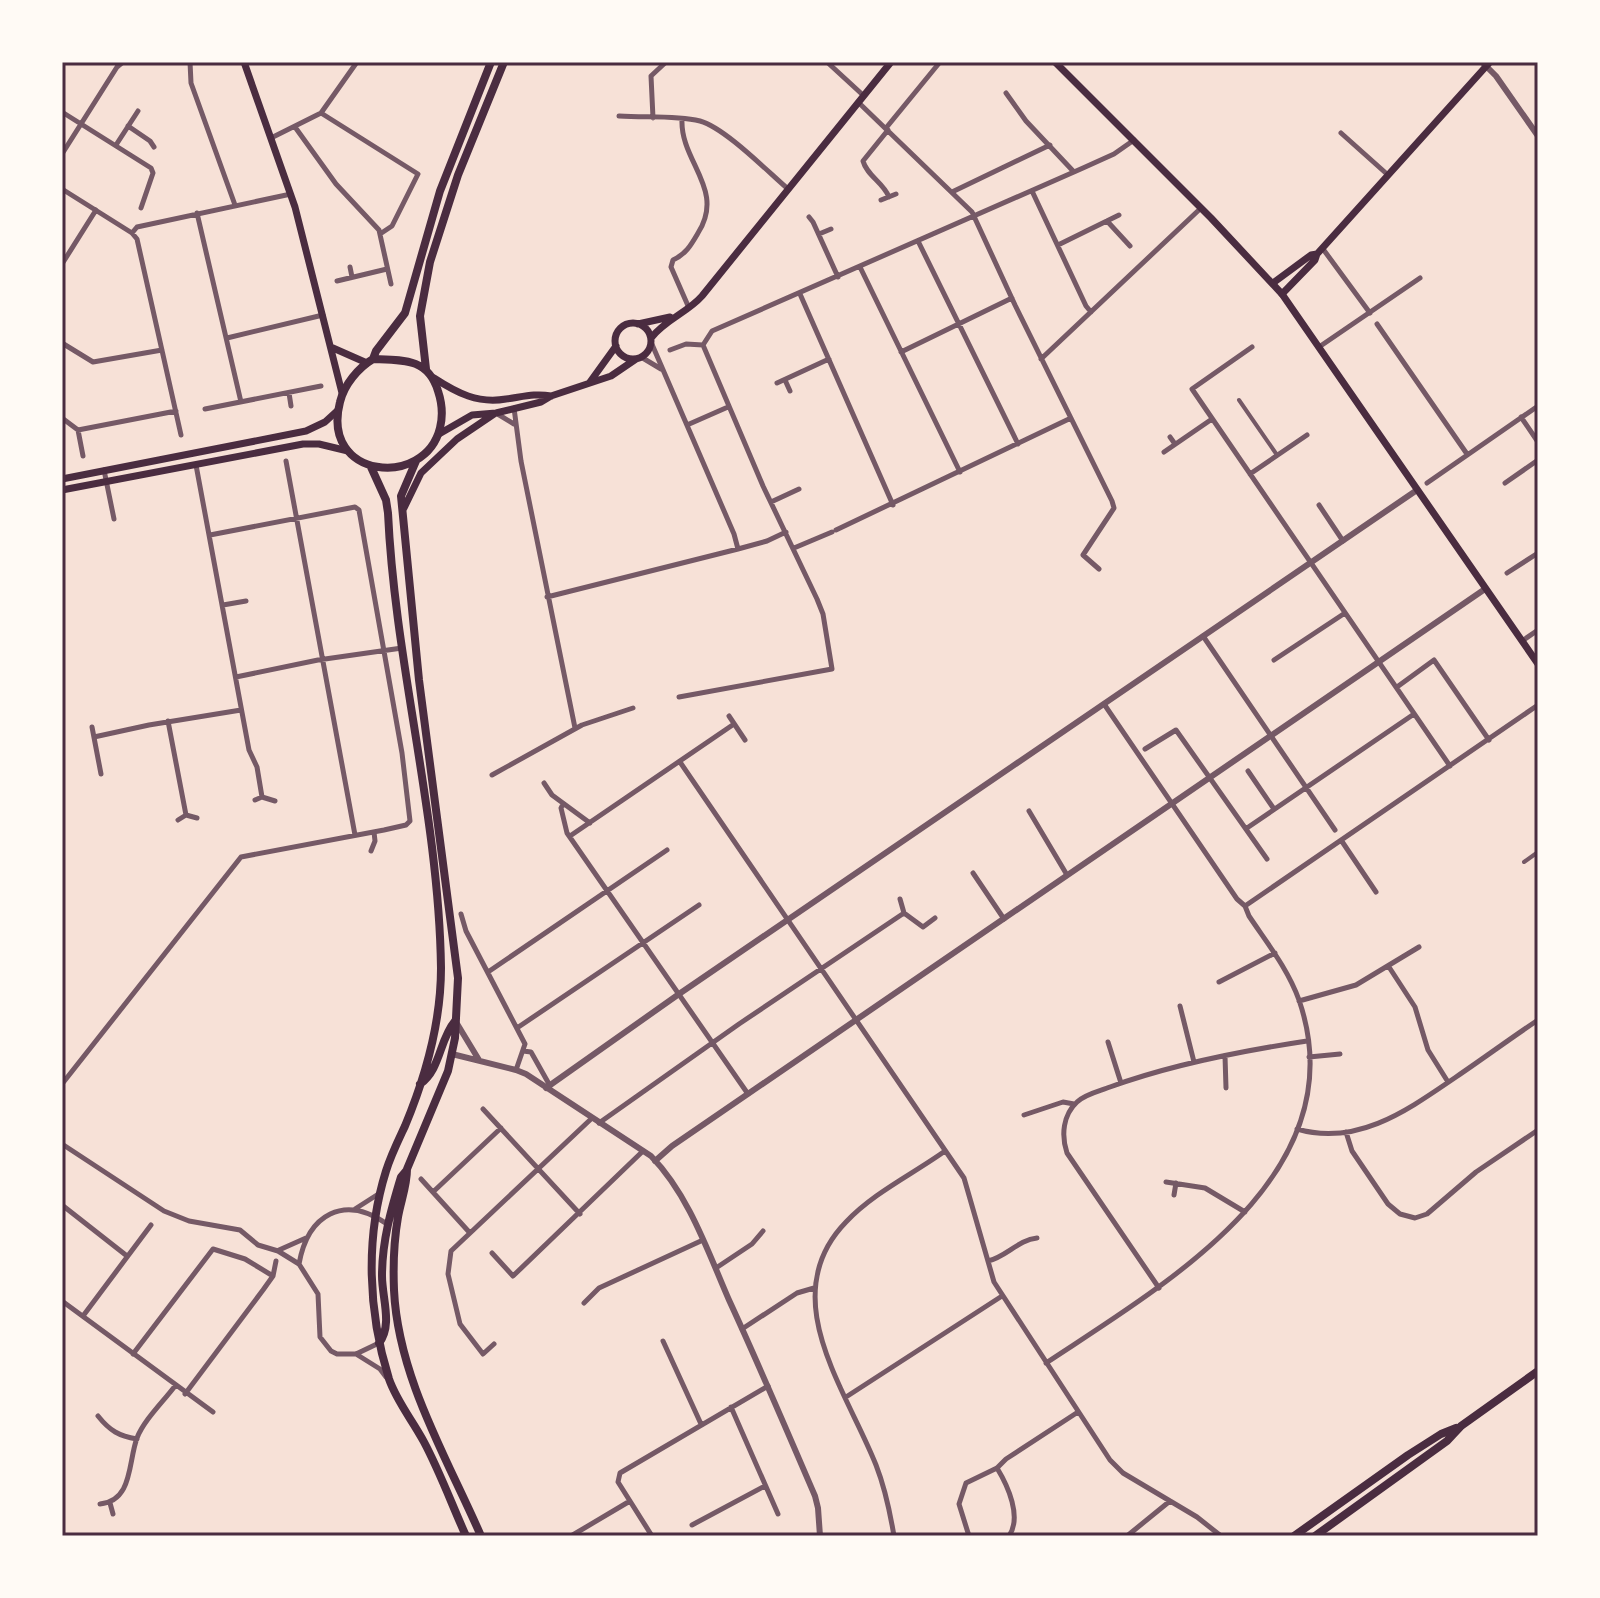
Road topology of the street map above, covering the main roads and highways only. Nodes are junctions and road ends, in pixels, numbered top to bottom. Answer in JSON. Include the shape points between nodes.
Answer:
{"nodes":[{"id":1,"x":244,"y":62,"type":"edge"},
{"id":2,"x":491,"y":62,"type":"edge"},
{"id":3,"x":504,"y":62,"type":"edge"},
{"id":4,"x":891,"y":62,"type":"edge"},
{"id":5,"x":1055,"y":62,"type":"edge"},
{"id":6,"x":1486,"y":63,"type":"edge"},
{"id":7,"x":1320,"y":251,"type":"junction"},
{"id":8,"x":1273,"y":283,"type":"junction"},
{"id":9,"x":1282,"y":294,"type":"junction"},
{"id":10,"x":672,"y":316,"type":"junction"},
{"id":11,"x":638,"y":324,"type":"junction"},
{"id":12,"x":651,"y":340,"type":"junction"},
{"id":13,"x":616,"y":346,"type":"junction"},
{"id":14,"x":333,"y":348,"type":"junction"},
{"id":15,"x":638,"y":358,"type":"junction"},
{"id":16,"x":370,"y":361,"type":"junction"},
{"id":17,"x":426,"y":369,"type":"junction"},
{"id":18,"x":434,"y":378,"type":"junction"},
{"id":19,"x":588,"y":383,"type":"junction"},
{"id":20,"x":342,"y":393,"type":"junction"},
{"id":21,"x":551,"y":396,"type":"junction"},
{"id":22,"x":337,"y":411,"type":"junction"},
{"id":23,"x":496,"y":413,"type":"junction"},
{"id":24,"x":439,"y":434,"type":"junction"},
{"id":25,"x":348,"y":451,"type":"junction"},
{"id":26,"x":416,"y":461,"type":"junction"},
{"id":27,"x":371,"y":467,"type":"junction"},
{"id":28,"x":62,"y":479,"type":"edge"},
{"id":29,"x":62,"y":490,"type":"edge"},
{"id":30,"x":404,"y":508,"type":"junction"},
{"id":31,"x":1538,"y":664,"type":"edge"},
{"id":32,"x":455,"y":1021,"type":"junction"},
{"id":33,"x":430,"y":1047,"type":"junction"},
{"id":34,"x":440,"y":1050,"type":"junction"},
{"id":35,"x":452,"y":1054,"type":"junction"},
{"id":36,"x":420,"y":1084,"type":"junction"},
{"id":37,"x":407,"y":1169,"type":"junction"},
{"id":38,"x":379,"y":1343,"type":"junction"},
{"id":39,"x":1538,"y":1371,"type":"edge"},
{"id":40,"x":1461,"y":1426,"type":"junction"},
{"id":41,"x":466,"y":1536,"type":"edge"},
{"id":42,"x":481,"y":1536,"type":"edge"},
{"id":43,"x":1294,"y":1536,"type":"edge"},
{"id":44,"x":1315,"y":1536,"type":"edge"}],
"edges":[{"from":1,"to":14,"type":"main road","via":[[291,194]]},
{"from":2,"to":16,"type":"highway","via":[[440,191],[405,313]]},
{"from":3,"to":17,"type":"highway","via":[[430,262],[420,316]]},
{"from":4,"to":10,"type":"main road","via":[[702,296]]},
{"from":5,"to":8,"type":"main road"},
{"from":6,"to":7,"type":"main road"},
{"from":7,"to":8,"type":"main road"},
{"from":7,"to":9,"type":"main road"},
{"from":8,"to":9,"type":"main road"},
{"from":9,"to":31,"type":"main road"},
{"from":10,"to":11,"type":"main road"},
{"from":10,"to":12,"type":"main road"},
{"from":11,"to":12,"type":"main road"},
{"from":11,"to":13,"type":"main road","via":[[622,327]]},
{"from":12,"to":15,"type":"main road","via":[[649,350]]},
{"from":13,"to":15,"type":"main road","via":[[624,356]]},
{"from":13,"to":19,"type":"main road"},
{"from":14,"to":16,"type":"main road"},
{"from":14,"to":20,"type":"main road"},
{"from":15,"to":19,"type":"main road","via":[[611,376]]},
{"from":16,"to":17,"type":"highway","via":[[403,360]]},
{"from":16,"to":20,"type":"highway"},
{"from":17,"to":18,"type":"highway"},
{"from":18,"to":21,"type":"main road","via":[[483,400]]},
{"from":18,"to":24,"type":"highway","via":[[441,401]]},
{"from":19,"to":21,"type":"main road"},
{"from":20,"to":22,"type":"highway"},
{"from":21,"to":23,"type":"main road"},
{"from":22,"to":25,"type":"highway","via":[[338,434]]},
{"from":22,"to":28,"type":"main road","via":[[306,431]]},
{"from":23,"to":24,"type":"main road","via":[[472,415]]},
{"from":23,"to":30,"type":"main road","via":[[457,439],[421,473]]},
{"from":24,"to":26,"type":"highway"},
{"from":25,"to":27,"type":"highway"},
{"from":25,"to":29,"type":"main road","via":[[303,444]]},
{"from":26,"to":27,"type":"highway"},
{"from":26,"to":30,"type":"highway","via":[[401,496]]},
{"from":27,"to":33,"type":"highway","via":[[386,500],[439,922],[440,993]]},
{"from":30,"to":32,"type":"highway","via":[[419,680],[456,953]]},
{"from":32,"to":34,"type":"highway"},
{"from":32,"to":35,"type":"highway"},
{"from":33,"to":34,"type":"highway"},
{"from":33,"to":36,"type":"highway"},
{"from":34,"to":35,"type":"highway"},
{"from":34,"to":36,"type":"highway","via":[[430,1077]]},
{"from":35,"to":37,"type":"highway"},
{"from":36,"to":38,"type":"highway","via":[[376,1217],[372,1279]]},
{"from":37,"to":38,"type":"highway","via":[[388,1224],[382,1278],[386,1331]]},
{"from":37,"to":42,"type":"highway","via":[[396,1231],[395,1301],[407,1364]]},
{"from":38,"to":41,"type":"highway","via":[[390,1381],[425,1443]]},
{"from":39,"to":40,"type":"highway"},
{"from":40,"to":43,"type":"highway","via":[[1408,1455]]},
{"from":40,"to":44,"type":"highway"}]}
